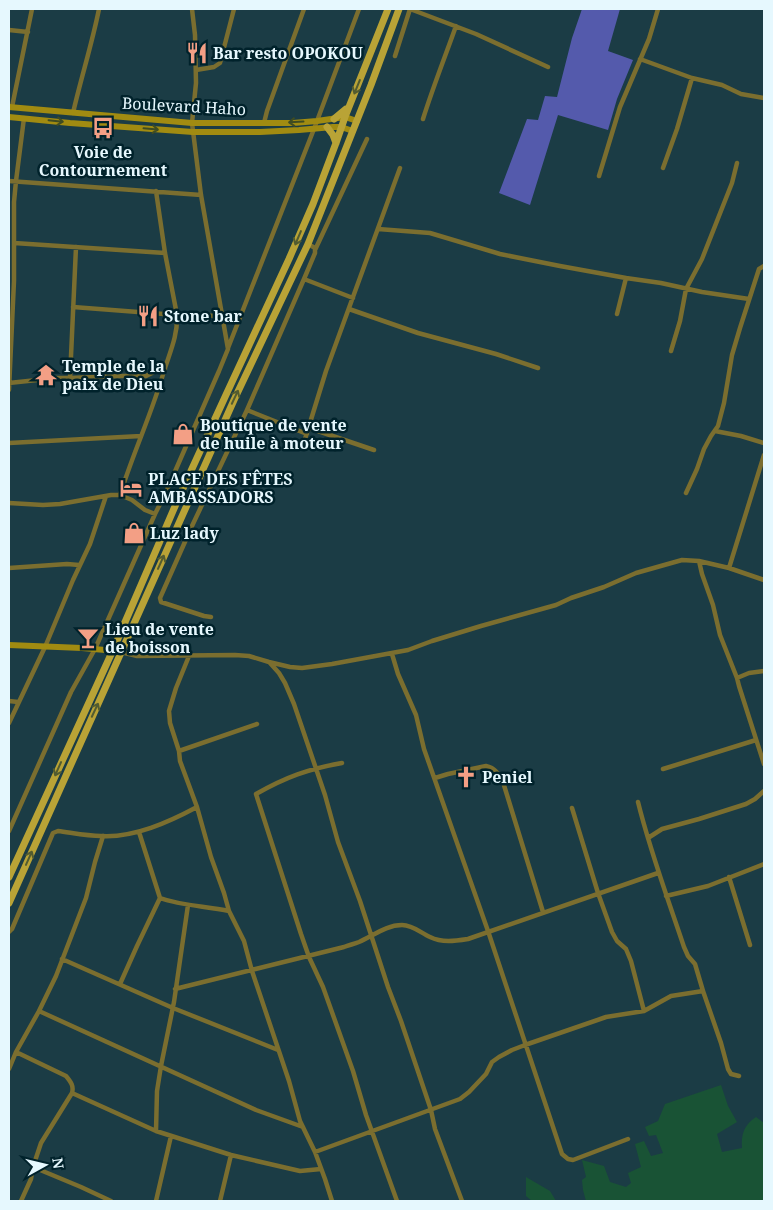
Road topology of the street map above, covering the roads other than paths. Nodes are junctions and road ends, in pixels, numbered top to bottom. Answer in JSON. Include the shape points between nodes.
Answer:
{"nodes":[{"id":1,"x":32,"y":9,"type":"edge"},
{"id":2,"x":99,"y":9,"type":"edge"},
{"id":3,"x":192,"y":9,"type":"edge"},
{"id":4,"x":234,"y":9,"type":"edge"},
{"id":5,"x":304,"y":9,"type":"edge"},
{"id":6,"x":358,"y":9,"type":"edge"},
{"id":7,"x":388,"y":9,"type":"edge"},
{"id":8,"x":400,"y":9,"type":"edge"},
{"id":9,"x":658,"y":9,"type":"edge"},
{"id":10,"x":456,"y":26,"type":"junction"},
{"id":11,"x":9,"y":30,"type":"edge"},
{"id":12,"x":28,"y":32,"type":"junction"},
{"id":13,"x":395,"y":56,"type":"dead end"},
{"id":14,"x":640,"y":59,"type":"junction"},
{"id":15,"x":548,"y":67,"type":"dead end"},
{"id":16,"x":196,"y":70,"type":"junction"},
{"id":17,"x":692,"y":78,"type":"junction"},
{"id":18,"x":764,"y":96,"type":"edge"},
{"id":19,"x":350,"y":105,"type":"junction"},
{"id":20,"x":10,"y":107,"type":"edge"},
{"id":21,"x":74,"y":113,"type":"junction"},
{"id":22,"x":9,"y":117,"type":"edge"},
{"id":23,"x":345,"y":117,"type":"junction"},
{"id":24,"x":24,"y":118,"type":"junction"},
{"id":25,"x":423,"y":118,"type":"dead end"},
{"id":26,"x":334,"y":119,"type":"junction"},
{"id":27,"x":317,"y":121,"type":"junction"},
{"id":28,"x":357,"y":121,"type":"junction"},
{"id":29,"x":192,"y":123,"type":"junction"},
{"id":30,"x":222,"y":123,"type":"junction"},
{"id":31,"x":264,"y":123,"type":"junction"},
{"id":32,"x":327,"y":127,"type":"junction"},
{"id":33,"x":341,"y":127,"type":"junction"},
{"id":34,"x":314,"y":128,"type":"junction"},
{"id":35,"x":353,"y":131,"type":"junction"},
{"id":36,"x":193,"y":132,"type":"junction"},
{"id":37,"x":223,"y":132,"type":"junction"},
{"id":38,"x":367,"y":139,"type":"dead end"},
{"id":39,"x":336,"y":144,"type":"junction"},
{"id":40,"x":738,"y":163,"type":"dead end"},
{"id":41,"x":400,"y":168,"type":"dead end"},
{"id":42,"x":663,"y":168,"type":"dead end"},
{"id":43,"x":599,"y":176,"type":"dead end"},
{"id":44,"x":9,"y":181,"type":"edge"},
{"id":45,"x":16,"y":181,"type":"junction"},
{"id":46,"x":156,"y":191,"type":"junction"},
{"id":47,"x":201,"y":195,"type":"junction"},
{"id":48,"x":378,"y":229,"type":"junction"},
{"id":49,"x":14,"y":243,"type":"junction"},
{"id":50,"x":308,"y":244,"type":"junction"},
{"id":51,"x":76,"y":248,"type":"junction"},
{"id":52,"x":315,"y":250,"type":"junction"},
{"id":53,"x":165,"y":253,"type":"junction"},
{"id":54,"x":764,"y":266,"type":"edge"},
{"id":55,"x":626,"y":278,"type":"junction"},
{"id":56,"x":304,"y":279,"type":"junction"},
{"id":57,"x":686,"y":289,"type":"junction"},
{"id":58,"x":353,"y":298,"type":"junction"},
{"id":59,"x":749,"y":300,"type":"junction"},
{"id":60,"x":73,"y":307,"type":"junction"},
{"id":61,"x":349,"y":309,"type":"junction"},
{"id":62,"x":177,"y":314,"type":"junction"},
{"id":63,"x":617,"y":314,"type":"dead end"},
{"id":64,"x":222,"y":316,"type":"junction"},
{"id":65,"x":10,"y":317,"type":"edge"},
{"id":66,"x":228,"y":349,"type":"junction"},
{"id":67,"x":671,"y":351,"type":"dead end"},
{"id":68,"x":538,"y":368,"type":"dead end"},
{"id":69,"x":165,"y":369,"type":"junction"},
{"id":70,"x":70,"y":378,"type":"junction"},
{"id":71,"x":9,"y":384,"type":"edge"},
{"id":72,"x":9,"y":390,"type":"edge"},
{"id":73,"x":247,"y":410,"type":"junction"},
{"id":74,"x":309,"y":428,"type":"junction"},
{"id":75,"x":715,"y":431,"type":"junction"},
{"id":76,"x":142,"y":436,"type":"junction"},
{"id":77,"x":9,"y":443,"type":"edge"},
{"id":78,"x":764,"y":443,"type":"edge"},
{"id":79,"x":374,"y":450,"type":"dead end"},
{"id":80,"x":764,"y":455,"type":"edge"},
{"id":81,"x":166,"y":492,"type":"junction"},
{"id":82,"x":686,"y":493,"type":"dead end"},
{"id":83,"x":120,"y":495,"type":"junction"},
{"id":84,"x":106,"y":496,"type":"junction"},
{"id":85,"x":179,"y":497,"type":"junction"},
{"id":86,"x":9,"y":503,"type":"edge"},
{"id":87,"x":155,"y":514,"type":"junction"},
{"id":88,"x":180,"y":520,"type":"junction"},
{"id":89,"x":192,"y":526,"type":"junction"},
{"id":90,"x":699,"y":561,"type":"junction"},
{"id":91,"x":79,"y":565,"type":"junction"},
{"id":92,"x":9,"y":568,"type":"edge"},
{"id":93,"x":729,"y":568,"type":"junction"},
{"id":94,"x":764,"y":580,"type":"edge"},
{"id":95,"x":211,"y":617,"type":"dead end"},
{"id":96,"x":9,"y":645,"type":"edge"},
{"id":97,"x":45,"y":647,"type":"junction"},
{"id":98,"x":95,"y":649,"type":"junction"},
{"id":99,"x":113,"y":650,"type":"junction"},
{"id":100,"x":121,"y":652,"type":"junction"},
{"id":101,"x":392,"y":654,"type":"junction"},
{"id":102,"x":188,"y":656,"type":"junction"},
{"id":103,"x":269,"y":662,"type":"junction"},
{"id":104,"x":764,"y":671,"type":"edge"},
{"id":105,"x":737,"y":678,"type":"junction"},
{"id":106,"x":9,"y":701,"type":"edge"},
{"id":107,"x":18,"y":702,"type":"junction"},
{"id":108,"x":9,"y":723,"type":"edge"},
{"id":109,"x":257,"y":724,"type":"dead end"},
{"id":110,"x":756,"y":740,"type":"junction"},
{"id":111,"x":179,"y":751,"type":"junction"},
{"id":112,"x":342,"y":763,"type":"dead end"},
{"id":113,"x":764,"y":764,"type":"edge"},
{"id":114,"x":315,"y":768,"type":"junction"},
{"id":115,"x":663,"y":769,"type":"dead end"},
{"id":116,"x":435,"y":778,"type":"junction"},
{"id":117,"x":764,"y":791,"type":"edge"},
{"id":118,"x":638,"y":802,"type":"dead end"},
{"id":119,"x":197,"y":807,"type":"junction"},
{"id":120,"x":572,"y":808,"type":"dead end"},
{"id":121,"x":9,"y":830,"type":"edge"},
{"id":122,"x":139,"y":832,"type":"junction"},
{"id":123,"x":103,"y":836,"type":"junction"},
{"id":124,"x":648,"y":838,"type":"junction"},
{"id":125,"x":764,"y":864,"type":"edge"},
{"id":126,"x":658,"y":873,"type":"junction"},
{"id":127,"x":9,"y":877,"type":"edge"},
{"id":128,"x":729,"y":877,"type":"junction"},
{"id":129,"x":598,"y":893,"type":"junction"},
{"id":130,"x":666,"y":896,"type":"junction"},
{"id":131,"x":160,"y":898,"type":"junction"},
{"id":132,"x":9,"y":903,"type":"edge"},
{"id":133,"x":188,"y":905,"type":"junction"},
{"id":134,"x":229,"y":911,"type":"junction"},
{"id":135,"x":543,"y":912,"type":"junction"},
{"id":136,"x":9,"y":932,"type":"edge"},
{"id":137,"x":488,"y":932,"type":"junction"},
{"id":138,"x":371,"y":936,"type":"junction"},
{"id":139,"x":750,"y":946,"type":"dead end"},
{"id":140,"x":309,"y":956,"type":"junction"},
{"id":141,"x":62,"y":959,"type":"junction"},
{"id":142,"x":252,"y":971,"type":"junction"},
{"id":143,"x":120,"y":984,"type":"junction"},
{"id":144,"x":175,"y":989,"type":"junction"},
{"id":145,"x":703,"y":991,"type":"junction"},
{"id":146,"x":173,"y":1008,"type":"junction"},
{"id":147,"x":39,"y":1011,"type":"junction"},
{"id":148,"x":644,"y":1011,"type":"junction"},
{"id":149,"x":525,"y":1045,"type":"junction"},
{"id":150,"x":278,"y":1050,"type":"junction"},
{"id":151,"x":16,"y":1052,"type":"junction"},
{"id":152,"x":160,"y":1066,"type":"junction"},
{"id":153,"x":9,"y":1069,"type":"edge"},
{"id":154,"x":740,"y":1076,"type":"dead end"},
{"id":155,"x":72,"y":1093,"type":"junction"},
{"id":156,"x":431,"y":1110,"type":"junction"},
{"id":157,"x":303,"y":1128,"type":"junction"},
{"id":158,"x":372,"y":1131,"type":"junction"},
{"id":159,"x":156,"y":1132,"type":"junction"},
{"id":160,"x":172,"y":1136,"type":"junction"},
{"id":161,"x":628,"y":1139,"type":"dead end"},
{"id":162,"x":315,"y":1152,"type":"junction"},
{"id":163,"x":231,"y":1155,"type":"junction"},
{"id":164,"x":33,"y":1167,"type":"junction"},
{"id":165,"x":321,"y":1169,"type":"junction"},
{"id":166,"x":21,"y":1201,"type":"edge"},
{"id":167,"x":111,"y":1201,"type":"edge"},
{"id":168,"x":156,"y":1201,"type":"edge"},
{"id":169,"x":220,"y":1201,"type":"edge"},
{"id":170,"x":332,"y":1201,"type":"edge"},
{"id":171,"x":397,"y":1201,"type":"edge"},
{"id":172,"x":462,"y":1201,"type":"edge"}],
"edges":[{"from":1,"to":12,"type":"street"},
{"from":2,"to":21,"type":"street"},
{"from":3,"to":16,"type":"street"},
{"from":4,"to":16,"type":"street","via":[[220,63]]},
{"from":5,"to":31,"type":"street"},
{"from":6,"to":27,"type":"street"},
{"from":7,"to":19,"type":"main road","one_way":true},
{"from":8,"to":28,"type":"main road"},
{"from":9,"to":14,"type":"street"},
{"from":10,"to":13,"type":"street","via":[[410,9]]},
{"from":10,"to":15,"type":"street"},
{"from":10,"to":25,"type":"street"},
{"from":11,"to":12,"type":"street"},
{"from":12,"to":20,"type":"street"},
{"from":14,"to":17,"type":"street"},
{"from":14,"to":43,"type":"street","via":[[620,107]]},
{"from":16,"to":29,"type":"street"},
{"from":17,"to":18,"type":"street","via":[[722,85],[741,94]]},
{"from":17,"to":42,"type":"street"},
{"from":19,"to":23,"type":"main road"},
{"from":19,"to":26,"type":"main road"},
{"from":20,"to":21,"type":"main road","name":"Boulevard Haho"},
{"from":21,"to":29,"type":"main road","name":"Boulevard Haho"},
{"from":22,"to":24,"type":"main road","name":"Boulevard Haho"},
{"from":23,"to":26,"type":"main road","name":"Boulevard Haho"},
{"from":23,"to":28,"type":"main road","name":"Boulevard Haho"},
{"from":23,"to":33,"type":"main road"},
{"from":24,"to":36,"type":"main road","name":"Boulevard Haho","one_way":true},
{"from":24,"to":45,"type":"street"},
{"from":26,"to":27,"type":"main road","name":"Boulevard Haho"},
{"from":27,"to":31,"type":"main road","name":"Boulevard Haho","one_way":true},
{"from":27,"to":34,"type":"street"},
{"from":28,"to":35,"type":"main road"},
{"from":29,"to":30,"type":"main road","name":"Boulevard Haho"},
{"from":29,"to":36,"type":"street"},
{"from":30,"to":31,"type":"main road","name":"Boulevard Haho"},
{"from":30,"to":37,"type":"main road"},
{"from":32,"to":33,"type":"main road","name":"Boulevard Haho"},
{"from":32,"to":34,"type":"main road","name":"Boulevard Haho"},
{"from":32,"to":39,"type":"main road"},
{"from":33,"to":35,"type":"main road","name":"Boulevard Haho"},
{"from":33,"to":39,"type":"main road"},
{"from":34,"to":37,"type":"main road","name":"Boulevard Haho"},
{"from":34,"to":66,"type":"street"},
{"from":35,"to":50,"type":"main road"},
{"from":36,"to":37,"type":"main road","name":"Boulevard Haho"},
{"from":36,"to":47,"type":"street"},
{"from":38,"to":52,"type":"street"},
{"from":39,"to":85,"type":"main road","one_way":true,"via":[[313,204]]},
{"from":40,"to":57,"type":"street","via":[[702,259]]},
{"from":41,"to":48,"type":"street"},
{"from":44,"to":45,"type":"street"},
{"from":45,"to":46,"type":"street"},
{"from":45,"to":49,"type":"street"},
{"from":46,"to":47,"type":"street"},
{"from":46,"to":53,"type":"street"},
{"from":47,"to":64,"type":"street"},
{"from":48,"to":55,"type":"street","via":[[430,233],[500,254]]},
{"from":48,"to":58,"type":"street"},
{"from":49,"to":51,"type":"street"},
{"from":49,"to":65,"type":"street"},
{"from":50,"to":52,"type":"street"},
{"from":88,"to":50,"type":"main road","one_way":true},
{"from":51,"to":53,"type":"street"},
{"from":51,"to":60,"type":"street"},
{"from":52,"to":56,"type":"street"},
{"from":53,"to":62,"type":"street"},
{"from":54,"to":59,"type":"street","via":[[759,269]]},
{"from":55,"to":57,"type":"street"},
{"from":55,"to":63,"type":"street"},
{"from":56,"to":58,"type":"street"},
{"from":56,"to":73,"type":"street"},
{"from":57,"to":59,"type":"street"},
{"from":57,"to":67,"type":"street"},
{"from":58,"to":61,"type":"street"},
{"from":59,"to":75,"type":"street","via":[[732,354],[722,412]]},
{"from":60,"to":62,"type":"street"},
{"from":60,"to":70,"type":"street"},
{"from":61,"to":68,"type":"street"},
{"from":61,"to":74,"type":"street"},
{"from":62,"to":64,"type":"street"},
{"from":62,"to":69,"type":"street","via":[[176,334]]},
{"from":64,"to":66,"type":"street"},
{"from":65,"to":71,"type":"street"},
{"from":66,"to":81,"type":"street"},
{"from":69,"to":70,"type":"street","via":[[146,376]]},
{"from":69,"to":76,"type":"street"},
{"from":70,"to":71,"type":"street"},
{"from":71,"to":72,"type":"street"},
{"from":73,"to":74,"type":"street","via":[[306,437]]},
{"from":73,"to":89,"type":"street"},
{"from":74,"to":79,"type":"street"},
{"from":75,"to":78,"type":"street"},
{"from":75,"to":82,"type":"street"},
{"from":76,"to":77,"type":"street"},
{"from":76,"to":83,"type":"street"},
{"from":80,"to":93,"type":"street"},
{"from":81,"to":85,"type":"street"},
{"from":81,"to":87,"type":"street"},
{"from":83,"to":84,"type":"street"},
{"from":83,"to":87,"type":"street"},
{"from":84,"to":86,"type":"street","via":[[60,504]]},
{"from":84,"to":91,"type":"street","via":[[90,544]]},
{"from":85,"to":99,"type":"main road"},
{"from":87,"to":98,"type":"street"},
{"from":88,"to":89,"type":"street"},
{"from":100,"to":88,"type":"main road","one_way":true},
{"from":89,"to":95,"type":"street","via":[[160,600]]},
{"from":90,"to":93,"type":"street"},
{"from":90,"to":101,"type":"street","via":[[682,560],[636,573],[556,605]]},
{"from":90,"to":105,"type":"street","via":[[720,635]]},
{"from":91,"to":92,"type":"street"},
{"from":91,"to":97,"type":"street"},
{"from":93,"to":94,"type":"street"},
{"from":96,"to":97,"type":"main road"},
{"from":97,"to":98,"type":"main road"},
{"from":97,"to":107,"type":"street"},
{"from":98,"to":99,"type":"main road"},
{"from":98,"to":121,"type":"street"},
{"from":99,"to":100,"type":"main road"},
{"from":99,"to":127,"type":"main road","one_way":true},
{"from":100,"to":102,"type":"street","via":[[138,656]]},
{"from":132,"to":100,"type":"main road","one_way":true},
{"from":101,"to":103,"type":"street","via":[[302,668]]},
{"from":101,"to":116,"type":"street","via":[[416,714],[424,750]]},
{"from":102,"to":103,"type":"street","via":[[249,656]]},
{"from":102,"to":111,"type":"street","via":[[169,711]]},
{"from":103,"to":114,"type":"street","via":[[279,673],[291,697]]},
{"from":104,"to":105,"type":"street"},
{"from":105,"to":110,"type":"street"},
{"from":106,"to":107,"type":"street"},
{"from":107,"to":108,"type":"street"},
{"from":109,"to":111,"type":"street"},
{"from":110,"to":113,"type":"street"},
{"from":110,"to":115,"type":"street"},
{"from":111,"to":119,"type":"street"},
{"from":112,"to":114,"type":"street"},
{"from":114,"to":138,"type":"street"},
{"from":114,"to":140,"type":"street","via":[[256,794]]},
{"from":116,"to":135,"type":"street","via":[[486,766],[499,774]]},
{"from":116,"to":137,"type":"street"},
{"from":117,"to":124,"type":"street","via":[[746,804],[662,829]]},
{"from":118,"to":124,"type":"street"},
{"from":119,"to":122,"type":"street"},
{"from":119,"to":134,"type":"street"},
{"from":120,"to":129,"type":"street"},
{"from":122,"to":123,"type":"street"},
{"from":122,"to":131,"type":"street"},
{"from":123,"to":136,"type":"street","via":[[53,833]]},
{"from":123,"to":141,"type":"street","via":[[86,898]]},
{"from":124,"to":126,"type":"street"},
{"from":125,"to":128,"type":"street"},
{"from":126,"to":129,"type":"street"},
{"from":126,"to":130,"type":"street"},
{"from":128,"to":130,"type":"street","via":[[708,886]]},
{"from":128,"to":139,"type":"street"},
{"from":129,"to":135,"type":"street"},
{"from":129,"to":148,"type":"street","via":[[612,932],[631,961]]},
{"from":130,"to":145,"type":"street"},
{"from":131,"to":133,"type":"street"},
{"from":131,"to":143,"type":"street"},
{"from":133,"to":134,"type":"street"},
{"from":133,"to":144,"type":"street"},
{"from":134,"to":142,"type":"street","via":[[244,941]]},
{"from":135,"to":137,"type":"street"},
{"from":137,"to":138,"type":"street","via":[[468,939],[442,941],[401,925]]},
{"from":137,"to":149,"type":"street"},
{"from":138,"to":140,"type":"street"},
{"from":138,"to":156,"type":"street"},
{"from":140,"to":142,"type":"street"},
{"from":140,"to":158,"type":"street","via":[[323,987]]},
{"from":141,"to":143,"type":"street"},
{"from":141,"to":147,"type":"street"},
{"from":142,"to":144,"type":"street"},
{"from":142,"to":150,"type":"street"},
{"from":143,"to":146,"type":"street"},
{"from":144,"to":146,"type":"street"},
{"from":145,"to":148,"type":"street","via":[[671,996]]},
{"from":145,"to":154,"type":"street","via":[[728,1069],[731,1074]]},
{"from":146,"to":150,"type":"street"},
{"from":146,"to":152,"type":"street"},
{"from":147,"to":151,"type":"street"},
{"from":147,"to":152,"type":"street"},
{"from":148,"to":149,"type":"street","via":[[606,1017]]},
{"from":149,"to":156,"type":"street","via":[[492,1062],[486,1074],[460,1099]]},
{"from":149,"to":161,"type":"street","via":[[562,1154],[572,1160]]},
{"from":150,"to":157,"type":"street"},
{"from":151,"to":153,"type":"street"},
{"from":151,"to":155,"type":"street","via":[[66,1076],[72,1084]]},
{"from":152,"to":157,"type":"street"},
{"from":152,"to":159,"type":"street"},
{"from":155,"to":159,"type":"street"},
{"from":155,"to":164,"type":"street","via":[[41,1143]]},
{"from":156,"to":158,"type":"street"},
{"from":156,"to":172,"type":"street"},
{"from":157,"to":162,"type":"street"},
{"from":158,"to":162,"type":"street"},
{"from":158,"to":171,"type":"street"},
{"from":159,"to":160,"type":"street"},
{"from":160,"to":163,"type":"street"},
{"from":160,"to":168,"type":"street"},
{"from":162,"to":165,"type":"street"},
{"from":163,"to":165,"type":"street","via":[[300,1171]]},
{"from":163,"to":169,"type":"street"},
{"from":164,"to":166,"type":"street"},
{"from":164,"to":167,"type":"street"},
{"from":165,"to":170,"type":"street"}]}
